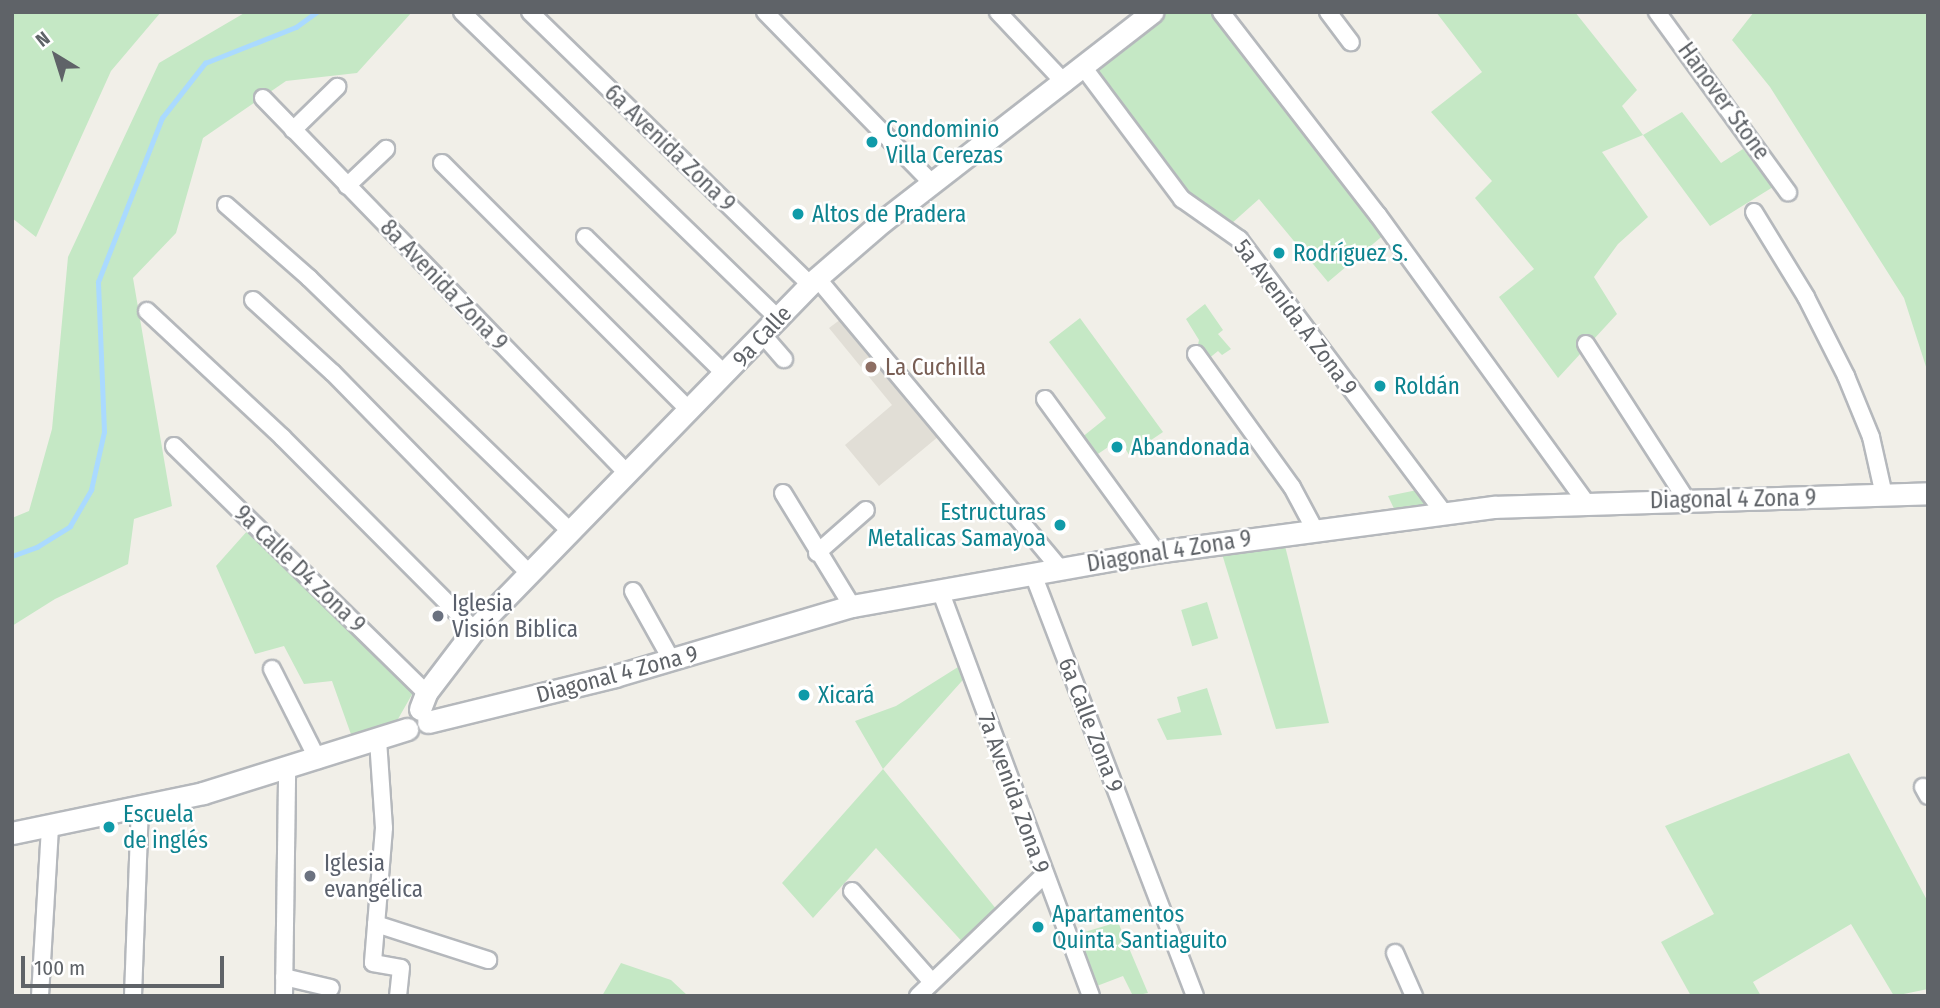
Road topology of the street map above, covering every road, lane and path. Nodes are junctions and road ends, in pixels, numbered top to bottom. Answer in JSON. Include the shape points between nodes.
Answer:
{"nodes":[{"id":1,"x":463,"y":12,"type":"edge"},
{"id":2,"x":530,"y":12,"type":"edge"},
{"id":3,"x":765,"y":12,"type":"edge"},
{"id":4,"x":998,"y":12,"type":"edge"},
{"id":5,"x":1152,"y":12,"type":"edge"},
{"id":6,"x":1221,"y":12,"type":"edge"},
{"id":7,"x":1328,"y":12,"type":"edge"},
{"id":8,"x":1657,"y":12,"type":"edge"},
{"id":9,"x":1351,"y":42,"type":"dead end"},
{"id":10,"x":1084,"y":68,"type":"junction"},
{"id":11,"x":1065,"y":83,"type":"junction"},
{"id":12,"x":337,"y":87,"type":"dead end"},
{"id":13,"x":263,"y":98,"type":"dead end"},
{"id":14,"x":293,"y":130,"type":"junction"},
{"id":15,"x":386,"y":149,"type":"dead end"},
{"id":16,"x":442,"y":163,"type":"dead end"},
{"id":17,"x":933,"y":184,"type":"junction"},
{"id":18,"x":347,"y":186,"type":"junction"},
{"id":19,"x":1788,"y":192,"type":"dead end"},
{"id":20,"x":226,"y":205,"type":"dead end"},
{"id":21,"x":1754,"y":212,"type":"dead end"},
{"id":22,"x":585,"y":237,"type":"dead end"},
{"id":23,"x":813,"y":281,"type":"junction"},
{"id":24,"x":253,"y":300,"type":"dead end"},
{"id":25,"x":147,"y":311,"type":"dead end"},
{"id":26,"x":779,"y":319,"type":"junction"},
{"id":27,"x":763,"y":335,"type":"junction"},
{"id":28,"x":1586,"y":344,"type":"dead end"},
{"id":29,"x":1196,"y":354,"type":"dead end"},
{"id":30,"x":783,"y":359,"type":"dead end"},
{"id":31,"x":725,"y":374,"type":"junction"},
{"id":32,"x":1045,"y":399,"type":"dead end"},
{"id":33,"x":689,"y":410,"type":"junction"},
{"id":34,"x":174,"y":446,"type":"dead end"},
{"id":35,"x":626,"y":472,"type":"junction"},
{"id":36,"x":783,"y":493,"type":"dead end"},
{"id":37,"x":1928,"y":493,"type":"edge"},
{"id":38,"x":1884,"y":495,"type":"junction"},
{"id":39,"x":1688,"y":501,"type":"junction"},
{"id":40,"x":1586,"y":502,"type":"junction"},
{"id":41,"x":866,"y":510,"type":"dead end"},
{"id":42,"x":1444,"y":513,"type":"junction"},
{"id":43,"x":1314,"y":528,"type":"junction"},
{"id":44,"x":569,"y":530,"type":"junction"},
{"id":45,"x":1156,"y":552,"type":"junction"},
{"id":46,"x":817,"y":553,"type":"junction"},
{"id":47,"x":1060,"y":569,"type":"junction"},
{"id":48,"x":529,"y":573,"type":"junction"},
{"id":49,"x":1032,"y":574,"type":"junction"},
{"id":50,"x":940,"y":590,"type":"junction"},
{"id":51,"x":633,"y":591,"type":"dead end"},
{"id":52,"x":852,"y":606,"type":"junction"},
{"id":53,"x":474,"y":630,"type":"junction"},
{"id":54,"x":671,"y":659,"type":"junction"},
{"id":55,"x":272,"y":669,"type":"dead end"},
{"id":56,"x":425,"y":708,"type":"junction"},
{"id":57,"x":378,"y":740,"type":"junction"},
{"id":58,"x":318,"y":761,"type":"junction"},
{"id":59,"x":287,"y":768,"type":"junction"},
{"id":60,"x":140,"y":807,"type":"junction"},
{"id":61,"x":50,"y":827,"type":"junction"},
{"id":62,"x":12,"y":833,"type":"edge"},
{"id":63,"x":1044,"y":875,"type":"junction"},
{"id":64,"x":852,"y":891,"type":"dead end"},
{"id":65,"x":376,"y":924,"type":"junction"},
{"id":66,"x":1395,"y":953,"type":"dead end"},
{"id":67,"x":488,"y":960,"type":"dead end"},
{"id":68,"x":284,"y":977,"type":"junction"},
{"id":69,"x":932,"y":982,"type":"junction"},
{"id":70,"x":331,"y":988,"type":"dead end"},
{"id":71,"x":1090,"y":995,"type":"edge"},
{"id":72,"x":40,"y":996,"type":"edge"},
{"id":73,"x":133,"y":996,"type":"edge"},
{"id":74,"x":284,"y":996,"type":"edge"},
{"id":75,"x":398,"y":996,"type":"edge"},
{"id":76,"x":918,"y":996,"type":"edge"},
{"id":77,"x":1195,"y":996,"type":"edge"},
{"id":78,"x":1414,"y":996,"type":"edge"}],
"edges":[{"from":1,"to":26,"type":"street"},
{"from":2,"to":23,"type":"street","name":"6a Avenida Zona 9"},
{"from":3,"to":17,"type":"street"},
{"from":4,"to":11,"type":"street"},
{"from":5,"to":10,"type":"main road","name":"9a Calle"},
{"from":6,"to":40,"type":"street","via":[[1386,225]]},
{"from":7,"to":9,"type":"street"},
{"from":8,"to":19,"type":"street","name":"Hanover Stone"},
{"from":10,"to":11,"type":"main road","name":"9a Calle"},
{"from":10,"to":42,"type":"street","name":"5a Avenida A Zona 9","via":[[1182,200],[1239,239]]},
{"from":11,"to":17,"type":"main road","name":"9a Calle"},
{"from":12,"to":14,"type":"street"},
{"from":13,"to":14,"type":"street","name":"8a Avenida Zona 9"},
{"from":14,"to":18,"type":"street","name":"8a Avenida Zona 9"},
{"from":15,"to":18,"type":"street"},
{"from":16,"to":33,"type":"street"},
{"from":17,"to":23,"type":"main road","name":"9a Calle"},
{"from":18,"to":35,"type":"street","name":"8a Avenida Zona 9"},
{"from":20,"to":44,"type":"street","via":[[309,278]]},
{"from":21,"to":38,"type":"street","via":[[1811,306],[1846,376],[1871,437]]},
{"from":22,"to":31,"type":"street"},
{"from":23,"to":26,"type":"main road","name":"9a Calle"},
{"from":23,"to":47,"type":"street","name":"6a Avenida Zona 9"},
{"from":24,"to":48,"type":"street","via":[[333,373]]},
{"from":25,"to":53,"type":"street","via":[[282,437]]},
{"from":26,"to":27,"type":"main road","name":"9a Calle"},
{"from":27,"to":30,"type":"street"},
{"from":27,"to":31,"type":"main road","name":"9a Calle"},
{"from":28,"to":39,"type":"street"},
{"from":29,"to":43,"type":"street","via":[[1292,486]]},
{"from":31,"to":33,"type":"main road","name":"9a Calle"},
{"from":32,"to":45,"type":"street"},
{"from":33,"to":35,"type":"main road","name":"9a Calle"},
{"from":34,"to":56,"type":"street","name":"9a Calle D4 Zona 9"},
{"from":35,"to":44,"type":"main road","name":"9a Calle"},
{"from":36,"to":46,"type":"street"},
{"from":37,"to":38,"type":"main road","name":"Diagonal 4 Zona 9"},
{"from":38,"to":39,"type":"main road","name":"Diagonal 4 Zona 9"},
{"from":39,"to":40,"type":"main road","name":"Diagonal 4 Zona 9"},
{"from":40,"to":42,"type":"main road","name":"Diagonal 4 Zona 9"},
{"from":41,"to":46,"type":"street"},
{"from":42,"to":43,"type":"main road","name":"Diagonal 4 Zona 9"},
{"from":43,"to":45,"type":"main road","name":"Diagonal 4 Zona 9"},
{"from":44,"to":48,"type":"main road","name":"9a Calle"},
{"from":45,"to":47,"type":"main road","name":"Diagonal 4 Zona 9"},
{"from":46,"to":52,"type":"street"},
{"from":47,"to":49,"type":"main road","name":"Diagonal 4 Zona 9"},
{"from":48,"to":53,"type":"main road","name":"9a Calle"},
{"from":49,"to":50,"type":"main road","name":"Diagonal 4 Zona 9"},
{"from":49,"to":77,"type":"street","name":"6a Calle Zona 9"},
{"from":50,"to":52,"type":"main road","name":"Diagonal 4 Zona 9"},
{"from":50,"to":63,"type":"street","name":"7a Avenida Zona 9"},
{"from":51,"to":54,"type":"street"},
{"from":52,"to":54,"type":"main road","name":"Diagonal 4 Zona 9"},
{"from":53,"to":56,"type":"main road","name":"9a Calle"},
{"from":54,"to":56,"type":"main road","name":"Diagonal 4 Zona 9"},
{"from":55,"to":58,"type":"street"},
{"from":56,"to":57,"type":"main road","name":"Diagonal 4 Zona 9","via":[[418,734],[407,730]]},
{"from":57,"to":58,"type":"main road"},
{"from":57,"to":65,"type":"street","via":[[384,828]]},
{"from":58,"to":59,"type":"main road"},
{"from":59,"to":60,"type":"main road"},
{"from":59,"to":68,"type":"street"},
{"from":60,"to":61,"type":"main road"},
{"from":60,"to":73,"type":"street"},
{"from":61,"to":62,"type":"main road"},
{"from":61,"to":72,"type":"street"},
{"from":63,"to":69,"type":"street"},
{"from":63,"to":71,"type":"street","name":"7a Avenida Zona 9"},
{"from":64,"to":69,"type":"street"},
{"from":65,"to":67,"type":"street"},
{"from":65,"to":75,"type":"street","via":[[373,963],[401,968]]},
{"from":66,"to":78,"type":"street"},
{"from":68,"to":70,"type":"street"},
{"from":68,"to":74,"type":"street"},
{"from":69,"to":76,"type":"street"}]}
